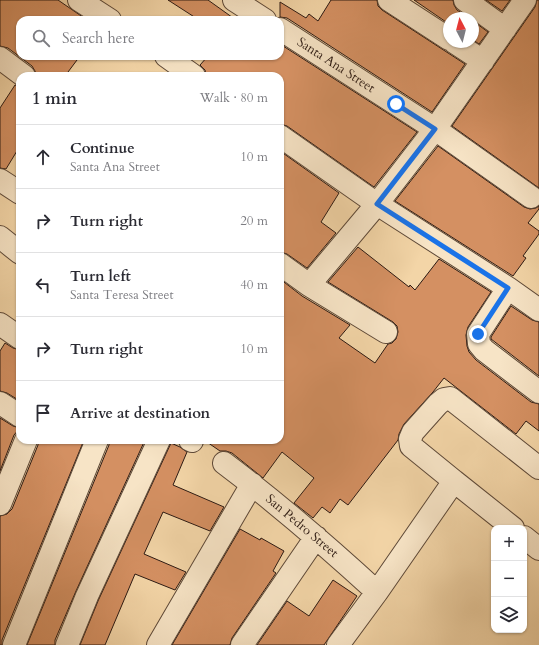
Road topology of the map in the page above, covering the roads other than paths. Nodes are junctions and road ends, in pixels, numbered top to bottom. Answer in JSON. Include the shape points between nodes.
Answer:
{"nodes":[{"id":1,"x":79,"y":0,"type":"edge"},
{"id":2,"x":234,"y":0,"type":"edge"},
{"id":3,"x":389,"y":0,"type":"edge"},
{"id":4,"x":465,"y":0,"type":"edge"},
{"id":5,"x":525,"y":0,"type":"edge"},
{"id":6,"x":104,"y":16,"type":"edge"},
{"id":7,"x":259,"y":16,"type":"edge"},
{"id":8,"x":505,"y":30,"type":"junction"},
{"id":9,"x":284,"y":32,"type":"edge"},
{"id":10,"x":443,"y":35,"type":"edge"},
{"id":11,"x":463,"y":48,"type":"edge"},
{"id":12,"x":0,"y":58,"type":"edge"},
{"id":13,"x":172,"y":60,"type":"edge"},
{"id":14,"x":483,"y":61,"type":"junction"},
{"id":15,"x":19,"y":72,"type":"edge"},
{"id":16,"x":188,"y":72,"type":"edge"},
{"id":17,"x":435,"y":129,"type":"junction"},
{"id":18,"x":284,"y":139,"type":"edge"},
{"id":19,"x":0,"y":180,"type":"edge"},
{"id":20,"x":16,"y":190,"type":"edge"},
{"id":21,"x":531,"y":197,"type":"dead end"},
{"id":22,"x":377,"y":204,"type":"junction"},
{"id":23,"x":0,"y":237,"type":"edge"},
{"id":24,"x":16,"y":250,"type":"edge"},
{"id":25,"x":284,"y":267,"type":"edge"},
{"id":26,"x":309,"y":285,"type":"junction"},
{"id":27,"x":508,"y":288,"type":"junction"},
{"id":28,"x":539,"y":310,"type":"edge"},
{"id":29,"x":0,"y":324,"type":"edge"},
{"id":30,"x":386,"y":332,"type":"dead end"},
{"id":31,"x":16,"y":335,"type":"edge"},
{"id":32,"x":539,"y":392,"type":"edge"},
{"id":33,"x":0,"y":403,"type":"edge"},
{"id":34,"x":16,"y":413,"type":"edge"},
{"id":35,"x":24,"y":444,"type":"edge"},
{"id":36,"x":95,"y":444,"type":"edge"},
{"id":37,"x":157,"y":444,"type":"edge"},
{"id":38,"x":224,"y":463,"type":"dead end"},
{"id":39,"x":539,"y":468,"type":"edge"},
{"id":40,"x":454,"y":481,"type":"junction"},
{"id":41,"x":252,"y":484,"type":"junction"},
{"id":42,"x":0,"y":504,"type":"edge"},
{"id":43,"x":509,"y":525,"type":"edge"},
{"id":44,"x":316,"y":537,"type":"junction"},
{"id":45,"x":527,"y":539,"type":"edge"},
{"id":46,"x":539,"y":549,"type":"edge"},
{"id":47,"x":377,"y":592,"type":"junction"},
{"id":48,"x":14,"y":645,"type":"edge"},
{"id":49,"x":67,"y":645,"type":"edge"},
{"id":50,"x":158,"y":645,"type":"edge"},
{"id":51,"x":242,"y":645,"type":"edge"},
{"id":52,"x":338,"y":645,"type":"edge"}],
"edges":[{"from":1,"to":6,"type":"street"},
{"from":2,"to":7,"type":"street"},
{"from":3,"to":10,"type":"street"},
{"from":4,"to":8,"type":"street"},
{"from":5,"to":8,"type":"street"},
{"from":8,"to":14,"type":"street"},
{"from":9,"to":17,"type":"street","name":"Santa Ana Street"},
{"from":11,"to":14,"type":"street"},
{"from":12,"to":15,"type":"street"},
{"from":13,"to":16,"type":"street"},
{"from":14,"to":17,"type":"street"},
{"from":17,"to":21,"type":"street","name":"Santa Ana Street"},
{"from":17,"to":22,"type":"street"},
{"from":18,"to":22,"type":"street"},
{"from":19,"to":20,"type":"street"},
{"from":22,"to":26,"type":"street"},
{"from":22,"to":27,"type":"street"},
{"from":23,"to":24,"type":"street"},
{"from":25,"to":26,"type":"street"},
{"from":26,"to":30,"type":"street"},
{"from":27,"to":28,"type":"street"},
{"from":27,"to":32,"type":"street","via":[[478,334],[479,344]]},
{"from":29,"to":31,"type":"street"},
{"from":33,"to":34,"type":"street"},
{"from":35,"to":42,"type":"street"},
{"from":36,"to":48,"type":"street"},
{"from":37,"to":49,"type":"street"},
{"from":38,"to":41,"type":"street","name":"San Pedro Street"},
{"from":39,"to":40,"type":"street","via":[[450,398],[438,404],[413,432],[410,439],[411,446]]},
{"from":40,"to":43,"type":"street"},
{"from":40,"to":47,"type":"street"},
{"from":41,"to":44,"type":"street","name":"San Pedro Street"},
{"from":41,"to":50,"type":"street"},
{"from":44,"to":47,"type":"street","name":"San Pedro Street"},
{"from":44,"to":51,"type":"street"},
{"from":45,"to":46,"type":"street"},
{"from":47,"to":52,"type":"street"}]}
